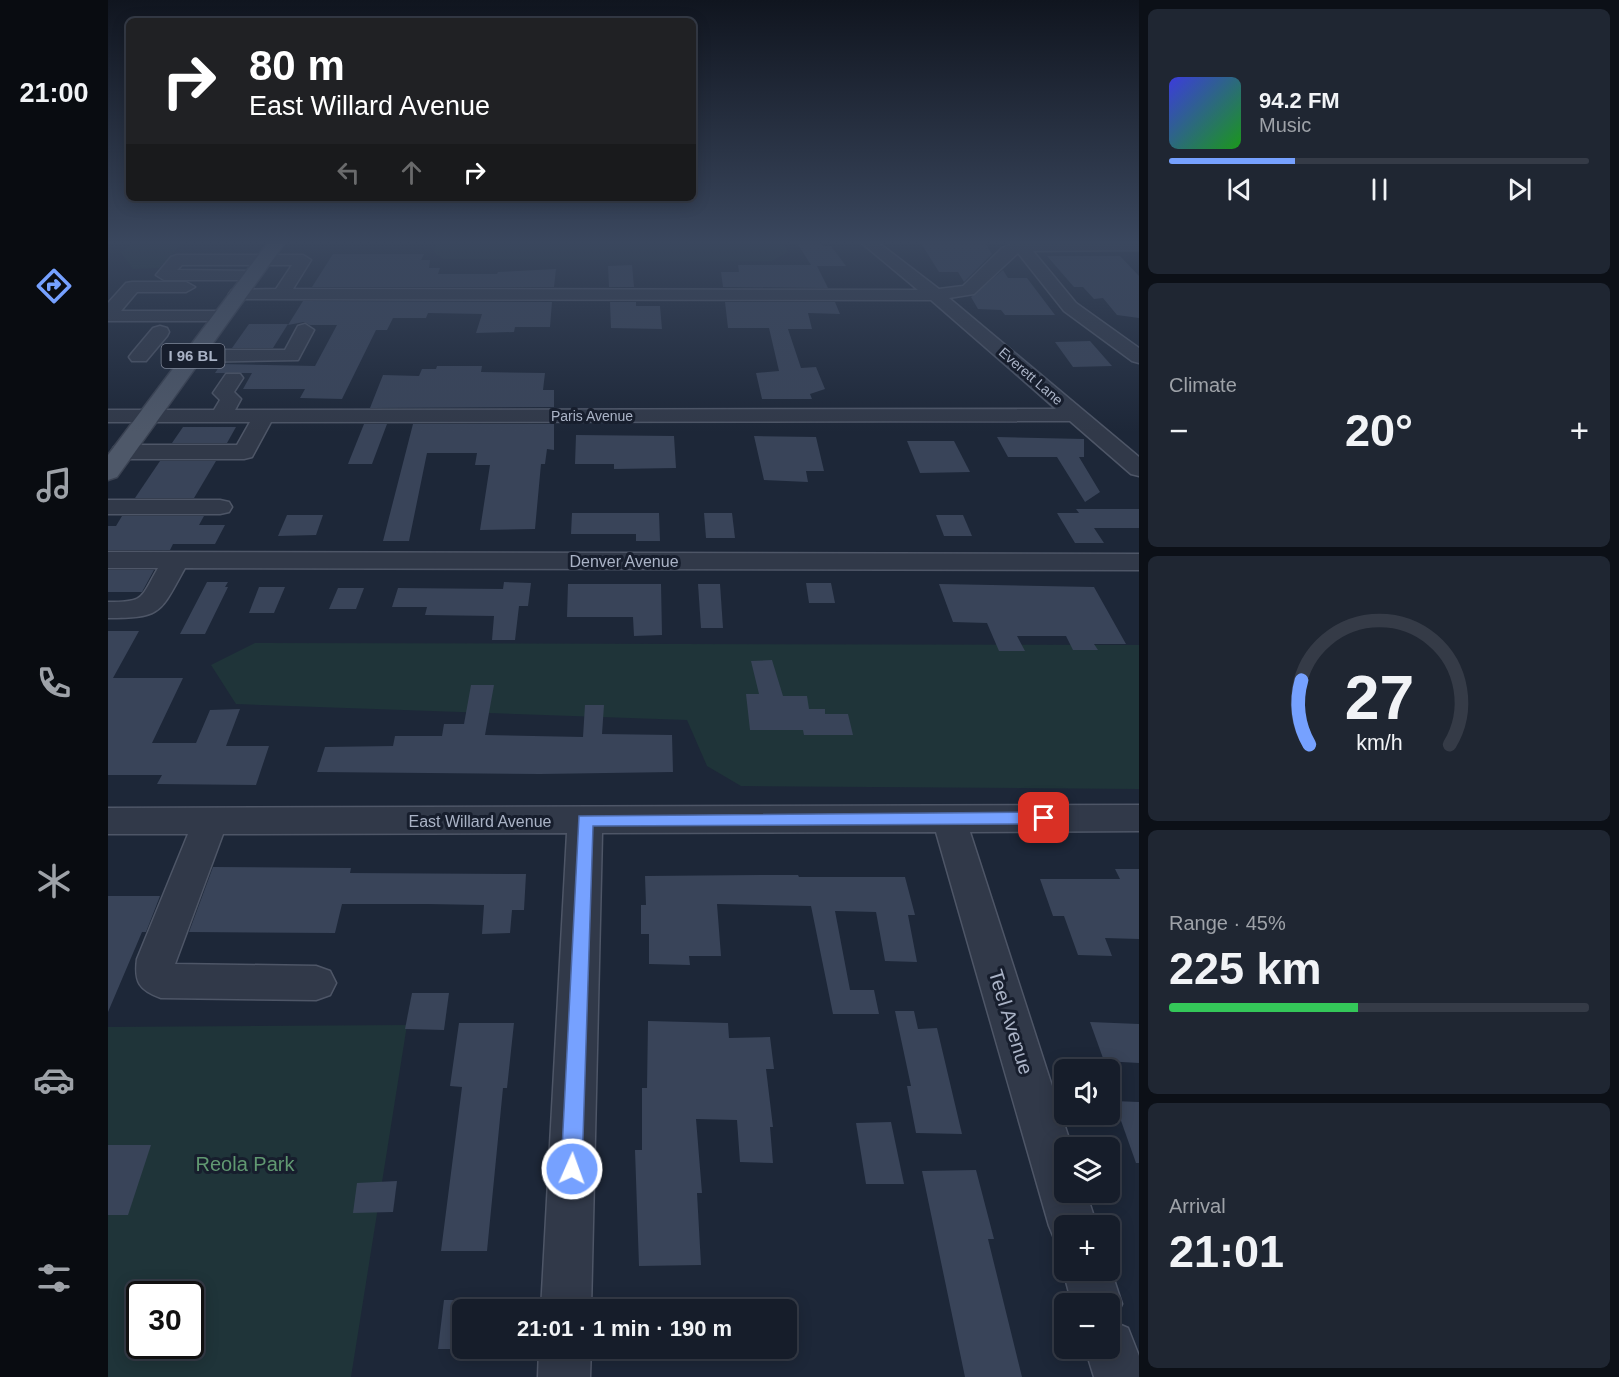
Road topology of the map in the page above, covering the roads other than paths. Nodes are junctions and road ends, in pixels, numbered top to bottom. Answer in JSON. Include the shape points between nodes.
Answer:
{"nodes":[{"id":1,"x":231,"y":304,"type":"edge"},
{"id":2,"x":268,"y":304,"type":"edge"},
{"id":3,"x":946,"y":304,"type":"edge"},
{"id":4,"x":1068,"y":304,"type":"edge"},
{"id":5,"x":260,"y":309,"type":"dead end"},
{"id":6,"x":108,"y":315,"type":"edge"},
{"id":7,"x":217,"y":324,"type":"junction"},
{"id":8,"x":305,"y":330,"type":"dead end"},
{"id":9,"x":108,"y":332,"type":"edge"},
{"id":10,"x":160,"y":332,"type":"junction"},
{"id":11,"x":1136,"y":353,"type":"edge"},
{"id":12,"x":193,"y":356,"type":"junction"},
{"id":13,"x":139,"y":357,"type":"dead end"},
{"id":14,"x":233,"y":378,"type":"dead end"},
{"id":15,"x":1075,"y":415,"type":"junction"},
{"id":16,"x":108,"y":416,"type":"edge"},
{"id":17,"x":221,"y":416,"type":"junction"},
{"id":18,"x":264,"y":416,"type":"junction"},
{"id":19,"x":148,"y":417,"type":"junction"},
{"id":20,"x":116,"y":454,"type":"edge"},
{"id":21,"x":240,"y":469,"type":"dead end"},
{"id":22,"x":1139,"y":470,"type":"edge"},
{"id":23,"x":108,"y":507,"type":"edge"},
{"id":24,"x":220,"y":507,"type":"dead end"},
{"id":25,"x":108,"y":560,"type":"edge"},
{"id":26,"x":176,"y":560,"type":"junction"},
{"id":27,"x":1139,"y":562,"type":"edge"},
{"id":28,"x":108,"y":610,"type":"edge"},
{"id":29,"x":950,"y":818,"type":"junction"},
{"id":30,"x":1139,"y":818,"type":"edge"},
{"id":31,"x":585,"y":820,"type":"junction"},
{"id":32,"x":108,"y":821,"type":"edge"},
{"id":33,"x":210,"y":822,"type":"junction"},
{"id":34,"x":316,"y":982,"type":"dead end"},
{"id":35,"x":1070,"y":1215,"type":"edge"},
{"id":36,"x":566,"y":1299,"type":"edge"},
{"id":37,"x":565,"y":1359,"type":"edge"},
{"id":38,"x":1114,"y":1359,"type":"edge"},
{"id":39,"x":564,"y":1377,"type":"edge"},
{"id":40,"x":1119,"y":1377,"type":"edge"}],
"edges":[{"from":1,"to":7,"type":"main road","number":"I 96 BL"},
{"from":2,"to":5,"type":"street"},
{"from":3,"to":15,"type":"street","name":"Everett Lane"},
{"from":4,"to":11,"type":"street"},
{"from":6,"to":7,"type":"street"},
{"from":7,"to":10,"type":"street"},
{"from":7,"to":12,"type":"main road","number":"I 96 BL"},
{"from":8,"to":12,"type":"street","via":[[291,356]]},
{"from":9,"to":10,"type":"street"},
{"from":10,"to":13,"type":"street"},
{"from":12,"to":19,"type":"main road","number":"I 96 BL"},
{"from":14,"to":17,"type":"street","via":[[223,393],[231,399]]},
{"from":15,"to":18,"type":"street","name":"Paris Avenue"},
{"from":15,"to":22,"type":"street","name":"Everett Lane"},
{"from":16,"to":19,"type":"street","name":"Paris Avenue"},
{"from":17,"to":18,"type":"street","name":"Paris Avenue"},
{"from":17,"to":19,"type":"street","name":"Paris Avenue"},
{"from":18,"to":20,"type":"street","via":[[244,453]]},
{"from":19,"to":20,"type":"main road","number":"I 96 BL"},
{"from":20,"to":21,"type":"street"},
{"from":23,"to":24,"type":"street"},
{"from":25,"to":26,"type":"street","name":"Denver Avenue"},
{"from":26,"to":27,"type":"street","name":"Denver Avenue"},
{"from":26,"to":28,"type":"street","via":[[151,604],[140,610]]},
{"from":29,"to":30,"type":"street","name":"East Willard Avenue"},
{"from":29,"to":31,"type":"street","name":"East Willard Avenue"},
{"from":29,"to":35,"type":"street","name":"Teel Avenue"},
{"from":31,"to":33,"type":"street","name":"East Willard Avenue"},
{"from":31,"to":36,"type":"street"},
{"from":32,"to":33,"type":"street","name":"East Willard Avenue"},
{"from":33,"to":34,"type":"street","via":[[156,959],[154,976],[161,981]]},
{"from":37,"to":39,"type":"street"},
{"from":38,"to":40,"type":"street"}]}
